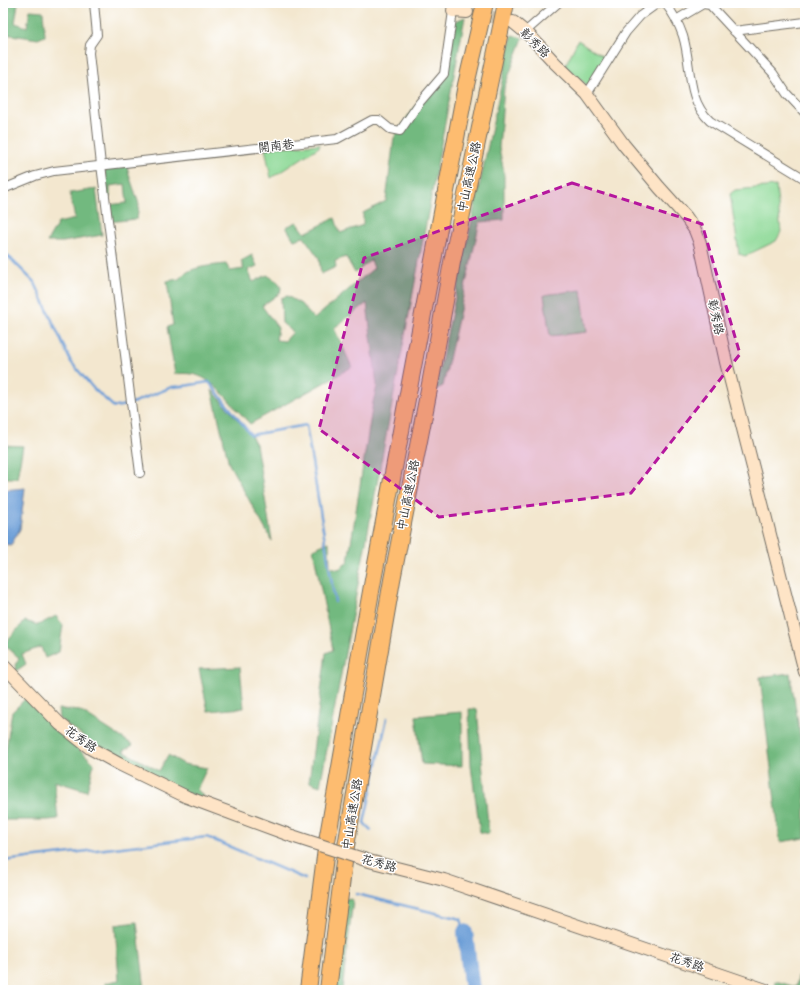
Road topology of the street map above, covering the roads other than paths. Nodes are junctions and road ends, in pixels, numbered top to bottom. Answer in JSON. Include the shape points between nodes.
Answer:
{"nodes":[{"id":1,"x":94,"y":3,"type":"edge"},
{"id":2,"x":484,"y":3,"type":"edge"},
{"id":3,"x":506,"y":3,"type":"edge"},
{"id":4,"x":558,"y":3,"type":"edge"},
{"id":5,"x":658,"y":3,"type":"edge"},
{"id":6,"x":665,"y":3,"type":"edge"},
{"id":7,"x":454,"y":7,"type":"edge"},
{"id":8,"x":467,"y":12,"type":"tunnel mouth"},
{"id":9,"x":676,"y":20,"type":"junction"},
{"id":10,"x":513,"y":22,"type":"tunnel mouth"},
{"id":11,"x":805,"y":22,"type":"edge"},
{"id":12,"x":734,"y":31,"type":"junction"},
{"id":13,"x":525,"y":32,"type":"junction"},
{"id":14,"x":587,"y":94,"type":"junction"},
{"id":15,"x":805,"y":113,"type":"edge"},
{"id":16,"x":100,"y":165,"type":"junction"},
{"id":17,"x":805,"y":179,"type":"edge"},
{"id":18,"x":3,"y":189,"type":"edge"},
{"id":19,"x":140,"y":473,"type":"dead end"},
{"id":20,"x":3,"y":665,"type":"edge"},
{"id":21,"x":805,"y":672,"type":"edge"},
{"id":22,"x":308,"y":990,"type":"edge"},
{"id":23,"x":328,"y":990,"type":"edge"},
{"id":24,"x":766,"y":990,"type":"edge"}],
"edges":[{"from":1,"to":16,"type":"street","via":[[97,35],[89,53]]},
{"from":2,"to":22,"type":"highway","name":"中山高速公路","via":[[466,85],[372,588],[327,841]]},
{"from":3,"to":23,"type":"highway","name":"中山高速公路","via":[[452,262],[392,580],[346,846]]},
{"from":4,"to":13,"type":"street"},
{"from":5,"to":14,"type":"street","via":[[640,16],[626,32]]},
{"from":6,"to":9,"type":"street"},
{"from":7,"to":8,"type":"street"},
{"from":7,"to":16,"type":"street","name":"開南巷","via":[[444,74],[400,131],[390,129],[379,120],[372,120],[337,139]]},
{"from":9,"to":12,"type":"street","via":[[703,4],[708,4]]},
{"from":9,"to":17,"type":"street","via":[[684,37],[694,97],[700,110],[710,121]]},
{"from":10,"to":13,"type":"street","name":"彰秀路"},
{"from":11,"to":12,"type":"street"},
{"from":12,"to":15,"type":"street"},
{"from":13,"to":14,"type":"street","name":"彰秀路"},
{"from":14,"to":21,"type":"street","name":"彰秀路","via":[[624,145],[686,217],[700,243],[726,362]]},
{"from":16,"to":18,"type":"street","name":"開南巷","via":[[54,171]]},
{"from":16,"to":19,"type":"street"},
{"from":20,"to":24,"type":"street","name":"花秀路","bridge":true,"via":[[60,724],[90,748],[186,797],[292,836],[370,861],[444,880]]}]}
